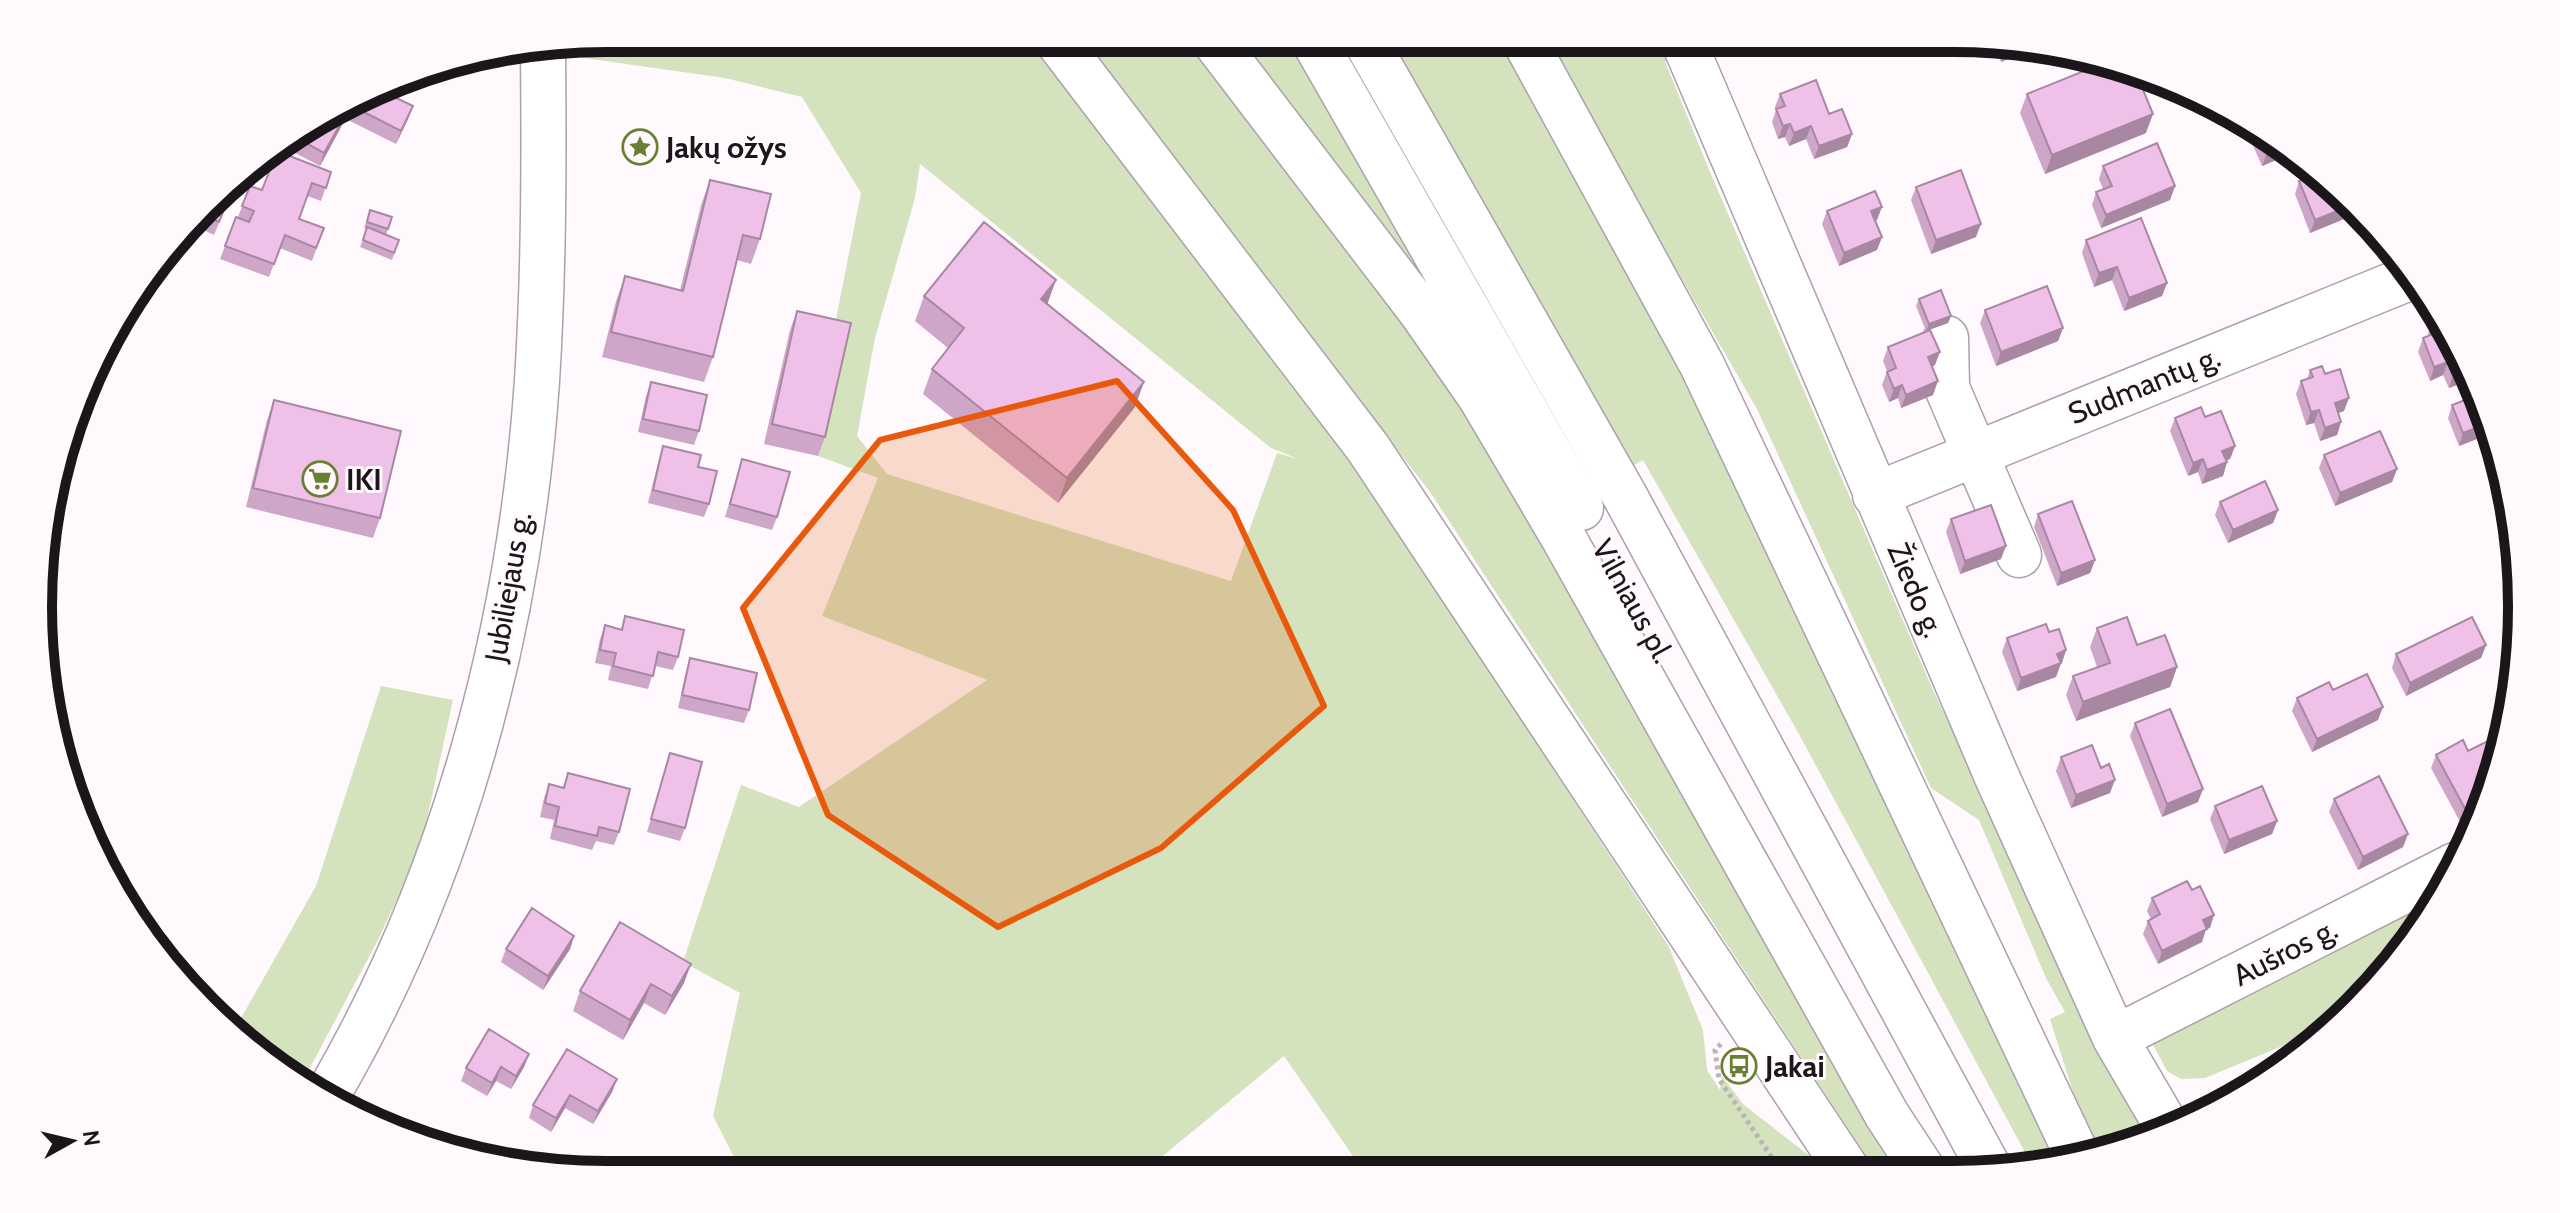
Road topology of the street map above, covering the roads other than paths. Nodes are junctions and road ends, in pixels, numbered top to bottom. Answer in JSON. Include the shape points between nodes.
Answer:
{"nodes":[{"id":1,"x":1066,"y":52,"type":"edge"},
{"id":2,"x":1223,"y":52,"type":"edge"},
{"id":3,"x":1320,"y":52,"type":"edge"},
{"id":4,"x":1372,"y":52,"type":"edge"},
{"id":5,"x":1531,"y":52,"type":"edge"},
{"id":6,"x":1688,"y":52,"type":"edge"},
{"id":7,"x":543,"y":56,"type":"edge"},
{"id":8,"x":2402,"y":281,"type":"edge"},
{"id":9,"x":1946,"y":338,"type":"dead end"},
{"id":10,"x":1973,"y":455,"type":"junction"},
{"id":11,"x":1875,"y":495,"type":"junction"},
{"id":12,"x":1576,"y":528,"type":"junction"},
{"id":13,"x":2019,"y":555,"type":"dead end"},
{"id":14,"x":2440,"y":873,"type":"edge"},
{"id":15,"x":2115,"y":1038,"type":"junction"},
{"id":16,"x":331,"y":1088,"type":"edge"},
{"id":17,"x":2163,"y":1120,"type":"edge"},
{"id":18,"x":2073,"y":1147,"type":"edge"},
{"id":19,"x":1985,"y":1160,"type":"edge"},
{"id":20,"x":1841,"y":1161,"type":"edge"},
{"id":21,"x":1917,"y":1161,"type":"edge"},
{"id":22,"x":1936,"y":1161,"type":"edge"}],
"edges":[{"from":1,"to":20,"type":"main road","via":[[1368,448]]},
{"from":2,"to":12,"type":"main road"},
{"from":3,"to":12,"type":"main road","name":"Vilniaus pl."},
{"from":4,"to":19,"type":"main road","name":"Vilniaus pl.","via":[[1626,498]]},
{"from":5,"to":18,"type":"main road","via":[[1702,365]]},
{"from":6,"to":11,"type":"main road","name":"Žiedo g."},
{"from":7,"to":16,"type":"main road","name":"Jubiliejaus g.","via":[[537,381],[519,543],[501,635],[449,829],[380,999]]},
{"from":8,"to":10,"type":"main road","name":"Sudmantų g."},
{"from":9,"to":10,"type":"main road","via":[[1947,388]]},
{"from":10,"to":11,"type":"main road","name":"Sudmantų g."},
{"from":10,"to":13,"type":"main road"},
{"from":11,"to":15,"type":"main road","name":"Žiedo g."},
{"from":12,"to":21,"type":"main road","via":[[1880,1102]]},
{"from":12,"to":22,"type":"main road","name":"Vilniaus pl."},
{"from":14,"to":15,"type":"main road","name":"Aušros g."},
{"from":15,"to":17,"type":"main road","name":"Žiedo g."}]}
